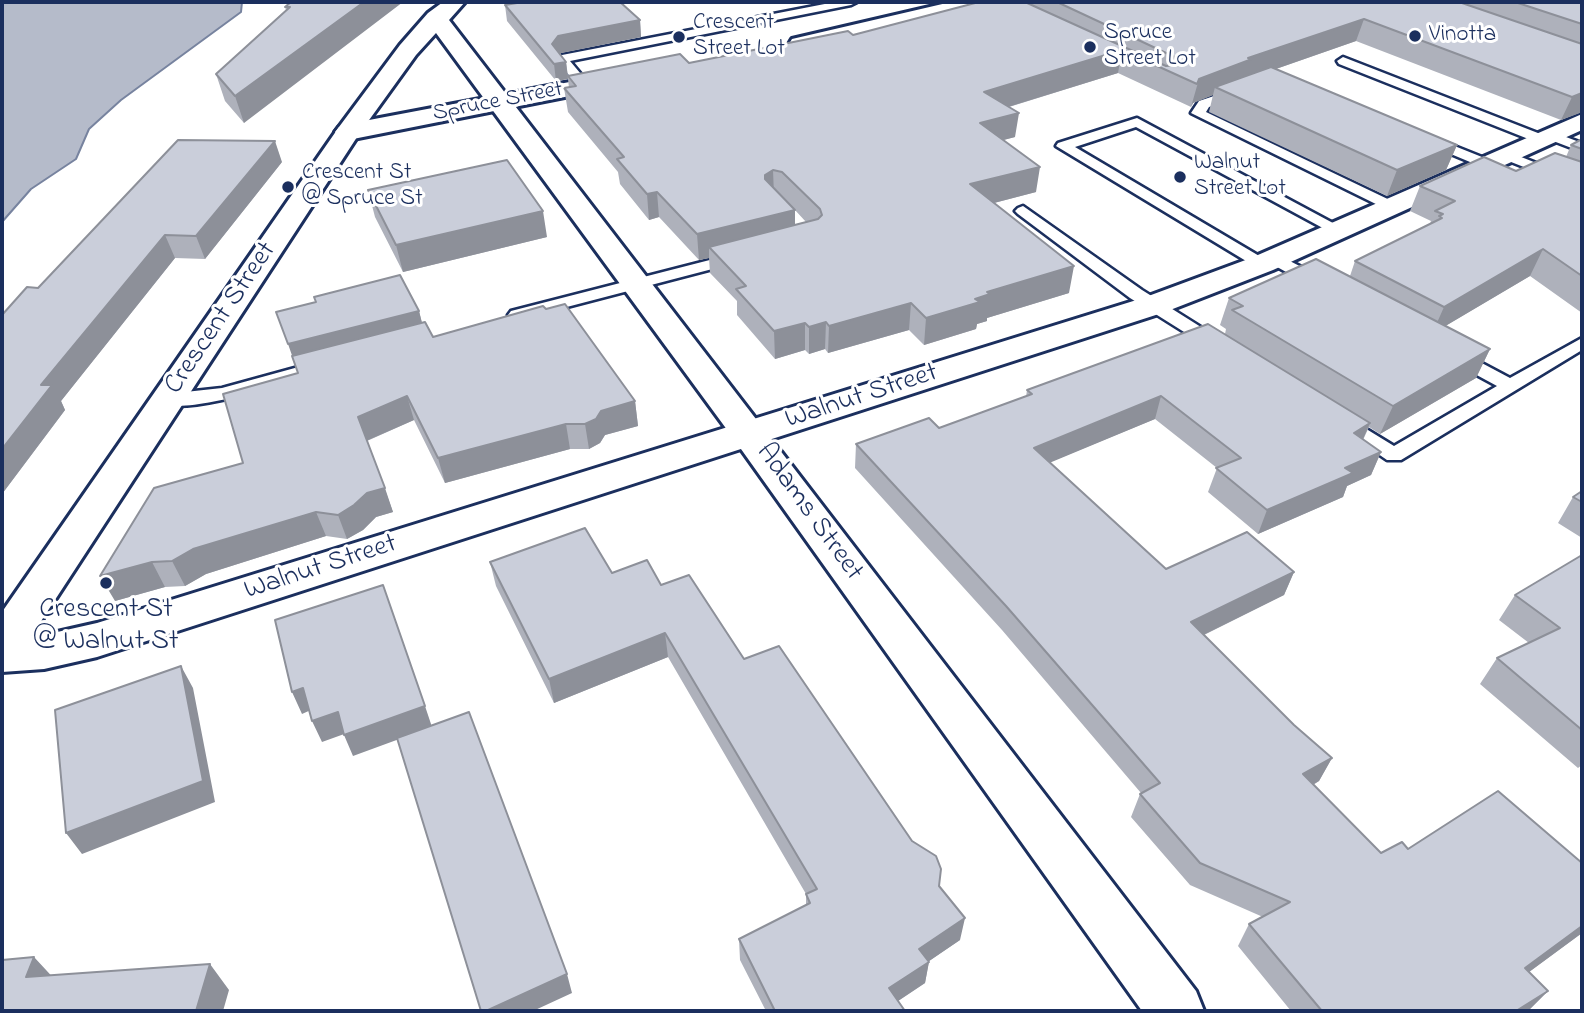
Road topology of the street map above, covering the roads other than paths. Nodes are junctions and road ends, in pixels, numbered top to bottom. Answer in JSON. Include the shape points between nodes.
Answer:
{"nodes":[{"id":1,"x":851,"y":2,"type":"edge"},
{"id":2,"x":967,"y":3,"type":"edge"},
{"id":3,"x":446,"y":10,"type":"edge"},
{"id":4,"x":777,"y":48,"type":"edge"},
{"id":5,"x":1343,"y":61,"type":"edge"},
{"id":6,"x":640,"y":75,"type":"edge"},
{"id":7,"x":585,"y":86,"type":"junction"},
{"id":8,"x":1256,"y":86,"type":"edge"},
{"id":9,"x":500,"y":103,"type":"junction"},
{"id":10,"x":1582,"y":121,"type":"edge"},
{"id":11,"x":348,"y":132,"type":"junction"},
{"id":12,"x":1416,"y":134,"type":"edge"},
{"id":13,"x":1545,"y":137,"type":"junction"},
{"id":14,"x":1582,"y":148,"type":"edge"},
{"id":15,"x":1496,"y":159,"type":"junction"},
{"id":16,"x":1582,"y":186,"type":"edge"},
{"id":17,"x":1391,"y":206,"type":"junction"},
{"id":18,"x":1023,"y":211,"type":"dead end"},
{"id":19,"x":1338,"y":230,"type":"junction"},
{"id":20,"x":757,"y":253,"type":"edge"},
{"id":21,"x":1268,"y":261,"type":"junction"},
{"id":22,"x":636,"y":285,"type":"junction"},
{"id":23,"x":1334,"y":291,"type":"edge"},
{"id":24,"x":1154,"y":305,"type":"junction"},
{"id":25,"x":496,"y":321,"type":"edge"},
{"id":26,"x":1582,"y":343,"type":"edge"},
{"id":27,"x":1439,"y":347,"type":"edge"},
{"id":28,"x":1233,"y":355,"type":"edge"},
{"id":29,"x":325,"y":366,"type":"edge"},
{"id":30,"x":1509,"y":385,"type":"junction"},
{"id":31,"x":167,"y":400,"type":"junction"},
{"id":32,"x":1325,"y":412,"type":"edge"},
{"id":33,"x":750,"y":433,"type":"junction"},
{"id":34,"x":2,"y":646,"type":"edge"},
{"id":35,"x":2,"y":655,"type":"edge"},
{"id":36,"x":1176,"y":1011,"type":"edge"}],
"edges":[{"from":1,"to":7,"type":"lane","via":[[562,59]]},
{"from":2,"to":4,"type":"street"},
{"from":3,"to":9,"type":"street","name":"Adams Street"},
{"from":3,"to":11,"type":"street","name":"Crescent Street","via":[[400,60]]},
{"from":5,"to":13,"type":"lane"},
{"from":6,"to":7,"type":"street","name":"Spruce Street"},
{"from":7,"to":9,"type":"street","name":"Spruce Street"},
{"from":8,"to":17,"type":"lane","via":[[1204,104],[1198,113]]},
{"from":9,"to":11,"type":"street","name":"Spruce Street"},
{"from":9,"to":22,"type":"street","name":"Adams Street"},
{"from":10,"to":13,"type":"street","name":"Walnut Street"},
{"from":11,"to":31,"type":"street","name":"Crescent Street"},
{"from":12,"to":15,"type":"lane"},
{"from":13,"to":14,"type":"lane"},
{"from":13,"to":15,"type":"street","name":"Walnut Street"},
{"from":15,"to":16,"type":"lane"},
{"from":15,"to":17,"type":"street","name":"Walnut Street"},
{"from":17,"to":19,"type":"street","name":"Walnut Street"},
{"from":18,"to":24,"type":"lane"},
{"from":19,"to":21,"type":"street","name":"Walnut Street"},
{"from":19,"to":21,"type":"lane","via":[[1137,122],[1063,146]]},
{"from":20,"to":22,"type":"lane"},
{"from":21,"to":23,"type":"lane"},
{"from":21,"to":24,"type":"street","name":"Walnut Street"},
{"from":22,"to":25,"type":"lane"},
{"from":22,"to":33,"type":"street","name":"Adams Street"},
{"from":24,"to":28,"type":"lane"},
{"from":24,"to":33,"type":"street","name":"Walnut Street"},
{"from":26,"to":30,"type":"lane"},
{"from":27,"to":30,"type":"lane"},
{"from":29,"to":31,"type":"lane","via":[[212,395]]},
{"from":30,"to":32,"type":"lane","via":[[1394,455]]},
{"from":31,"to":34,"type":"street","name":"Crescent Street"},
{"from":33,"to":35,"type":"street","name":"Walnut Street","via":[[97,640],[44,652]]},
{"from":33,"to":36,"type":"street","name":"Adams Street"}]}
